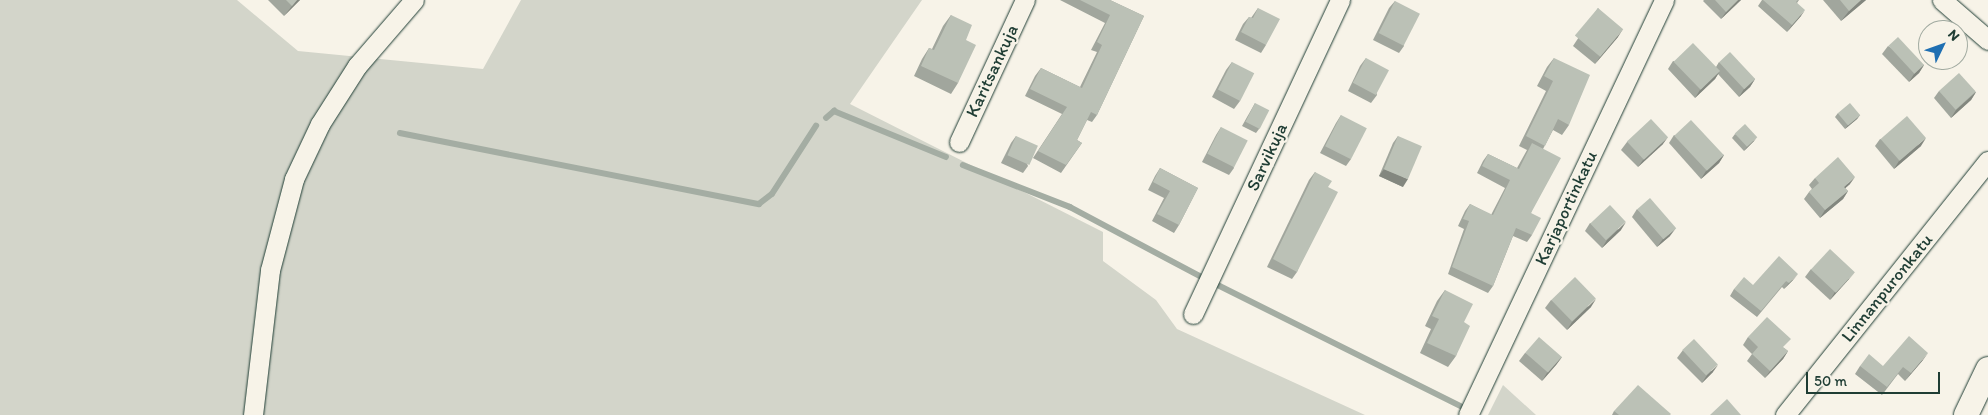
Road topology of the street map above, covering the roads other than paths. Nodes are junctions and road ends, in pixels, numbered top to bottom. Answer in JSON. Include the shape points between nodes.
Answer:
{"nodes":[{"id":1,"x":414,"y":0,"type":"edge"},
{"id":2,"x":1025,"y":0,"type":"edge"},
{"id":3,"x":1340,"y":0,"type":"edge"},
{"id":4,"x":1664,"y":0,"type":"edge"},
{"id":5,"x":1942,"y":0,"type":"edge"},
{"id":6,"x":1988,"y":40,"type":"edge"},
{"id":7,"x":959,"y":142,"type":"dead end"},
{"id":8,"x":1988,"y":162,"type":"edge"},
{"id":9,"x":1193,"y":314,"type":"dead end"},
{"id":10,"x":1988,"y":369,"type":"edge"},
{"id":11,"x":1988,"y":379,"type":"edge"},
{"id":12,"x":253,"y":415,"type":"edge"},
{"id":13,"x":1468,"y":415,"type":"edge"},
{"id":14,"x":1785,"y":415,"type":"edge"},
{"id":15,"x":1967,"y":415,"type":"edge"}],
"edges":[{"from":1,"to":12,"type":"street","via":[[357,66],[320,124],[294,179],[270,270]]},
{"from":2,"to":7,"type":"street","name":"Karitsankuja"},
{"from":3,"to":9,"type":"street","name":"Sarvikuja"},
{"from":4,"to":13,"type":"street","name":"Karjaportinkatu"},
{"from":5,"to":6,"type":"street"},
{"from":8,"to":14,"type":"street","name":"Linnanpuronkatu"},
{"from":10,"to":15,"type":"main road"},
{"from":11,"to":15,"type":"main road"}]}
